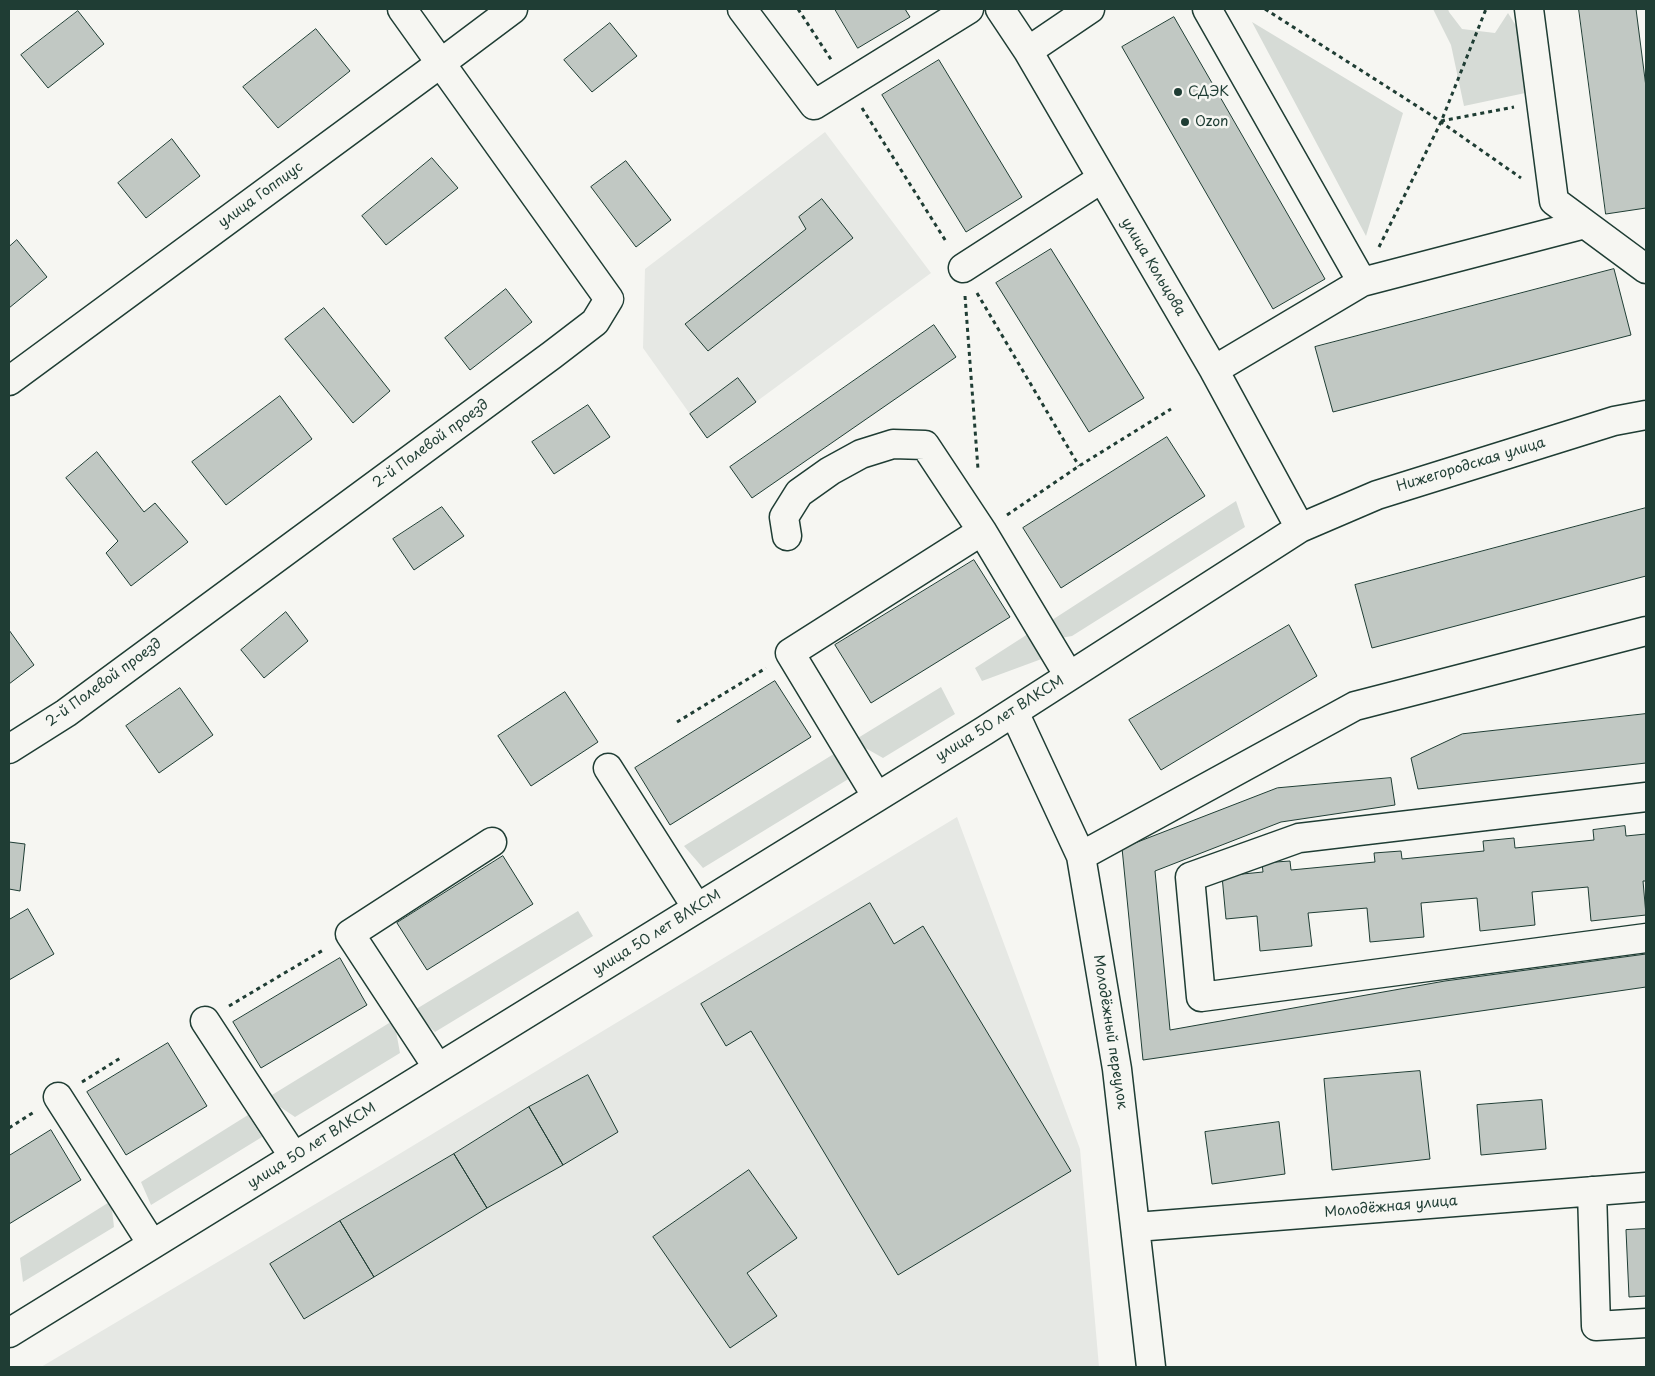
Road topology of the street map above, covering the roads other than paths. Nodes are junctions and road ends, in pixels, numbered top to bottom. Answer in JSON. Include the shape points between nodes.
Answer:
{"nodes":[{"id":1,"x":402,"y":9,"type":"edge"},
{"id":2,"x":513,"y":9,"type":"edge"},
{"id":3,"x":742,"y":9,"type":"edge"},
{"id":4,"x":969,"y":9,"type":"edge"},
{"id":5,"x":1000,"y":9,"type":"edge"},
{"id":6,"x":1090,"y":9,"type":"edge"},
{"id":7,"x":1207,"y":9,"type":"edge"},
{"id":8,"x":1529,"y":9,"type":"edge"},
{"id":9,"x":1028,"y":51,"type":"junction"},
{"id":10,"x":441,"y":64,"type":"junction"},
{"id":11,"x":1101,"y":179,"type":"junction"},
{"id":12,"x":1585,"y":224,"type":"junction"},
{"id":13,"x":962,"y":268,"type":"road end"},
{"id":14,"x":1646,"y":269,"type":"edge"},
{"id":15,"x":1362,"y":282,"type":"junction"},
{"id":16,"x":1214,"y":370,"type":"junction"},
{"id":17,"x":9,"y":381,"type":"edge"},
{"id":18,"x":1646,"y":415,"type":"edge"},
{"id":19,"x":1300,"y":528,"type":"junction"},
{"id":20,"x":982,"y":531,"type":"junction"},
{"id":21,"x":787,"y":536,"type":"dead end"},
{"id":22,"x":1646,"y":631,"type":"edge"},
{"id":23,"x":1069,"y":676,"type":"junction"},
{"id":24,"x":1014,"y":712,"type":"junction"},
{"id":25,"x":9,"y":749,"type":"edge"},
{"id":26,"x":608,"y":768,"type":"dead end"},
{"id":27,"x":877,"y":797,"type":"junction"},
{"id":28,"x":1646,"y":797,"type":"edge"},
{"id":29,"x":492,"y":842,"type":"dead end"},
{"id":30,"x":1081,"y":856,"type":"junction"},
{"id":31,"x":697,"y":908,"type":"junction"},
{"id":32,"x":1646,"y":938,"type":"edge"},
{"id":33,"x":205,"y":1021,"type":"road end"},
{"id":34,"x":438,"y":1068,"type":"junction"},
{"id":35,"x":58,"y":1097,"type":"dead end"},
{"id":36,"x":294,"y":1158,"type":"junction"},
{"id":37,"x":1646,"y":1186,"type":"edge"},
{"id":38,"x":1592,"y":1191,"type":"junction"},
{"id":39,"x":1136,"y":1227,"type":"junction"},
{"id":40,"x":152,"y":1244,"type":"junction"},
{"id":41,"x":1646,"y":1323,"type":"edge"},
{"id":42,"x":9,"y":1333,"type":"edge"},
{"id":43,"x":1151,"y":1367,"type":"edge"}],
"edges":[{"from":1,"to":10,"type":"street"},
{"from":2,"to":10,"type":"street","name":"улица Гоппиус"},
{"from":3,"to":4,"type":"street","via":[[814,105]]},
{"from":5,"to":9,"type":"street","name":"улица Кольцова"},
{"from":6,"to":9,"type":"street"},
{"from":7,"to":15,"type":"street"},
{"from":8,"to":12,"type":"street","via":[[1554,201]]},
{"from":9,"to":11,"type":"street","name":"улица Кольцова"},
{"from":10,"to":17,"type":"street","name":"улица Гоппиус"},
{"from":10,"to":25,"type":"street","name":"2-й Полевой проезд","via":[[608,299],[595,322],[66,713]]},
{"from":11,"to":13,"type":"street"},
{"from":11,"to":16,"type":"street","name":"улица Кольцова"},
{"from":12,"to":14,"type":"street"},
{"from":12,"to":15,"type":"street"},
{"from":15,"to":16,"type":"street"},
{"from":16,"to":19,"type":"street","name":"улица Кольцова"},
{"from":18,"to":19,"type":"street","name":"Нижегородская улица","via":[[1614,421],[1378,495]]},
{"from":19,"to":23,"type":"street","name":"улица 50 лет ВЛКСМ"},
{"from":20,"to":21,"type":"street","via":[[925,445],[893,444],[861,454],[799,493],[784,517]]},
{"from":20,"to":23,"type":"street"},
{"from":20,"to":27,"type":"street","via":[[790,653]]},
{"from":22,"to":30,"type":"street","via":[[1355,706]]},
{"from":23,"to":24,"type":"street","name":"улица 50 лет ВЛКСМ"},
{"from":24,"to":27,"type":"street","name":"улица 50 лет ВЛКСМ"},
{"from":24,"to":30,"type":"street","name":"Молодёжный переулок"},
{"from":26,"to":31,"type":"street"},
{"from":27,"to":31,"type":"street","name":"улица 50 лет ВЛКСМ"},
{"from":28,"to":32,"type":"street","via":[[1299,838],[1190,877],[1202,997]]},
{"from":29,"to":34,"type":"street","via":[[350,934]]},
{"from":30,"to":39,"type":"street","name":"Молодёжный переулок","via":[[1118,1069]]},
{"from":31,"to":34,"type":"street","name":"улица 50 лет ВЛКСМ"},
{"from":33,"to":36,"type":"street"},
{"from":34,"to":36,"type":"street","name":"улица 50 лет ВЛКСМ"},
{"from":35,"to":40,"type":"street"},
{"from":36,"to":40,"type":"street","name":"улица 50 лет ВЛКСМ"},
{"from":37,"to":38,"type":"street","name":"Молодёжная улица"},
{"from":38,"to":39,"type":"street","name":"Молодёжная улица"},
{"from":38,"to":41,"type":"street","via":[[1596,1326]]},
{"from":39,"to":43,"type":"street","name":"Молодёжный переулок"},
{"from":40,"to":42,"type":"street","name":"улица 50 лет ВЛКСМ"}]}
